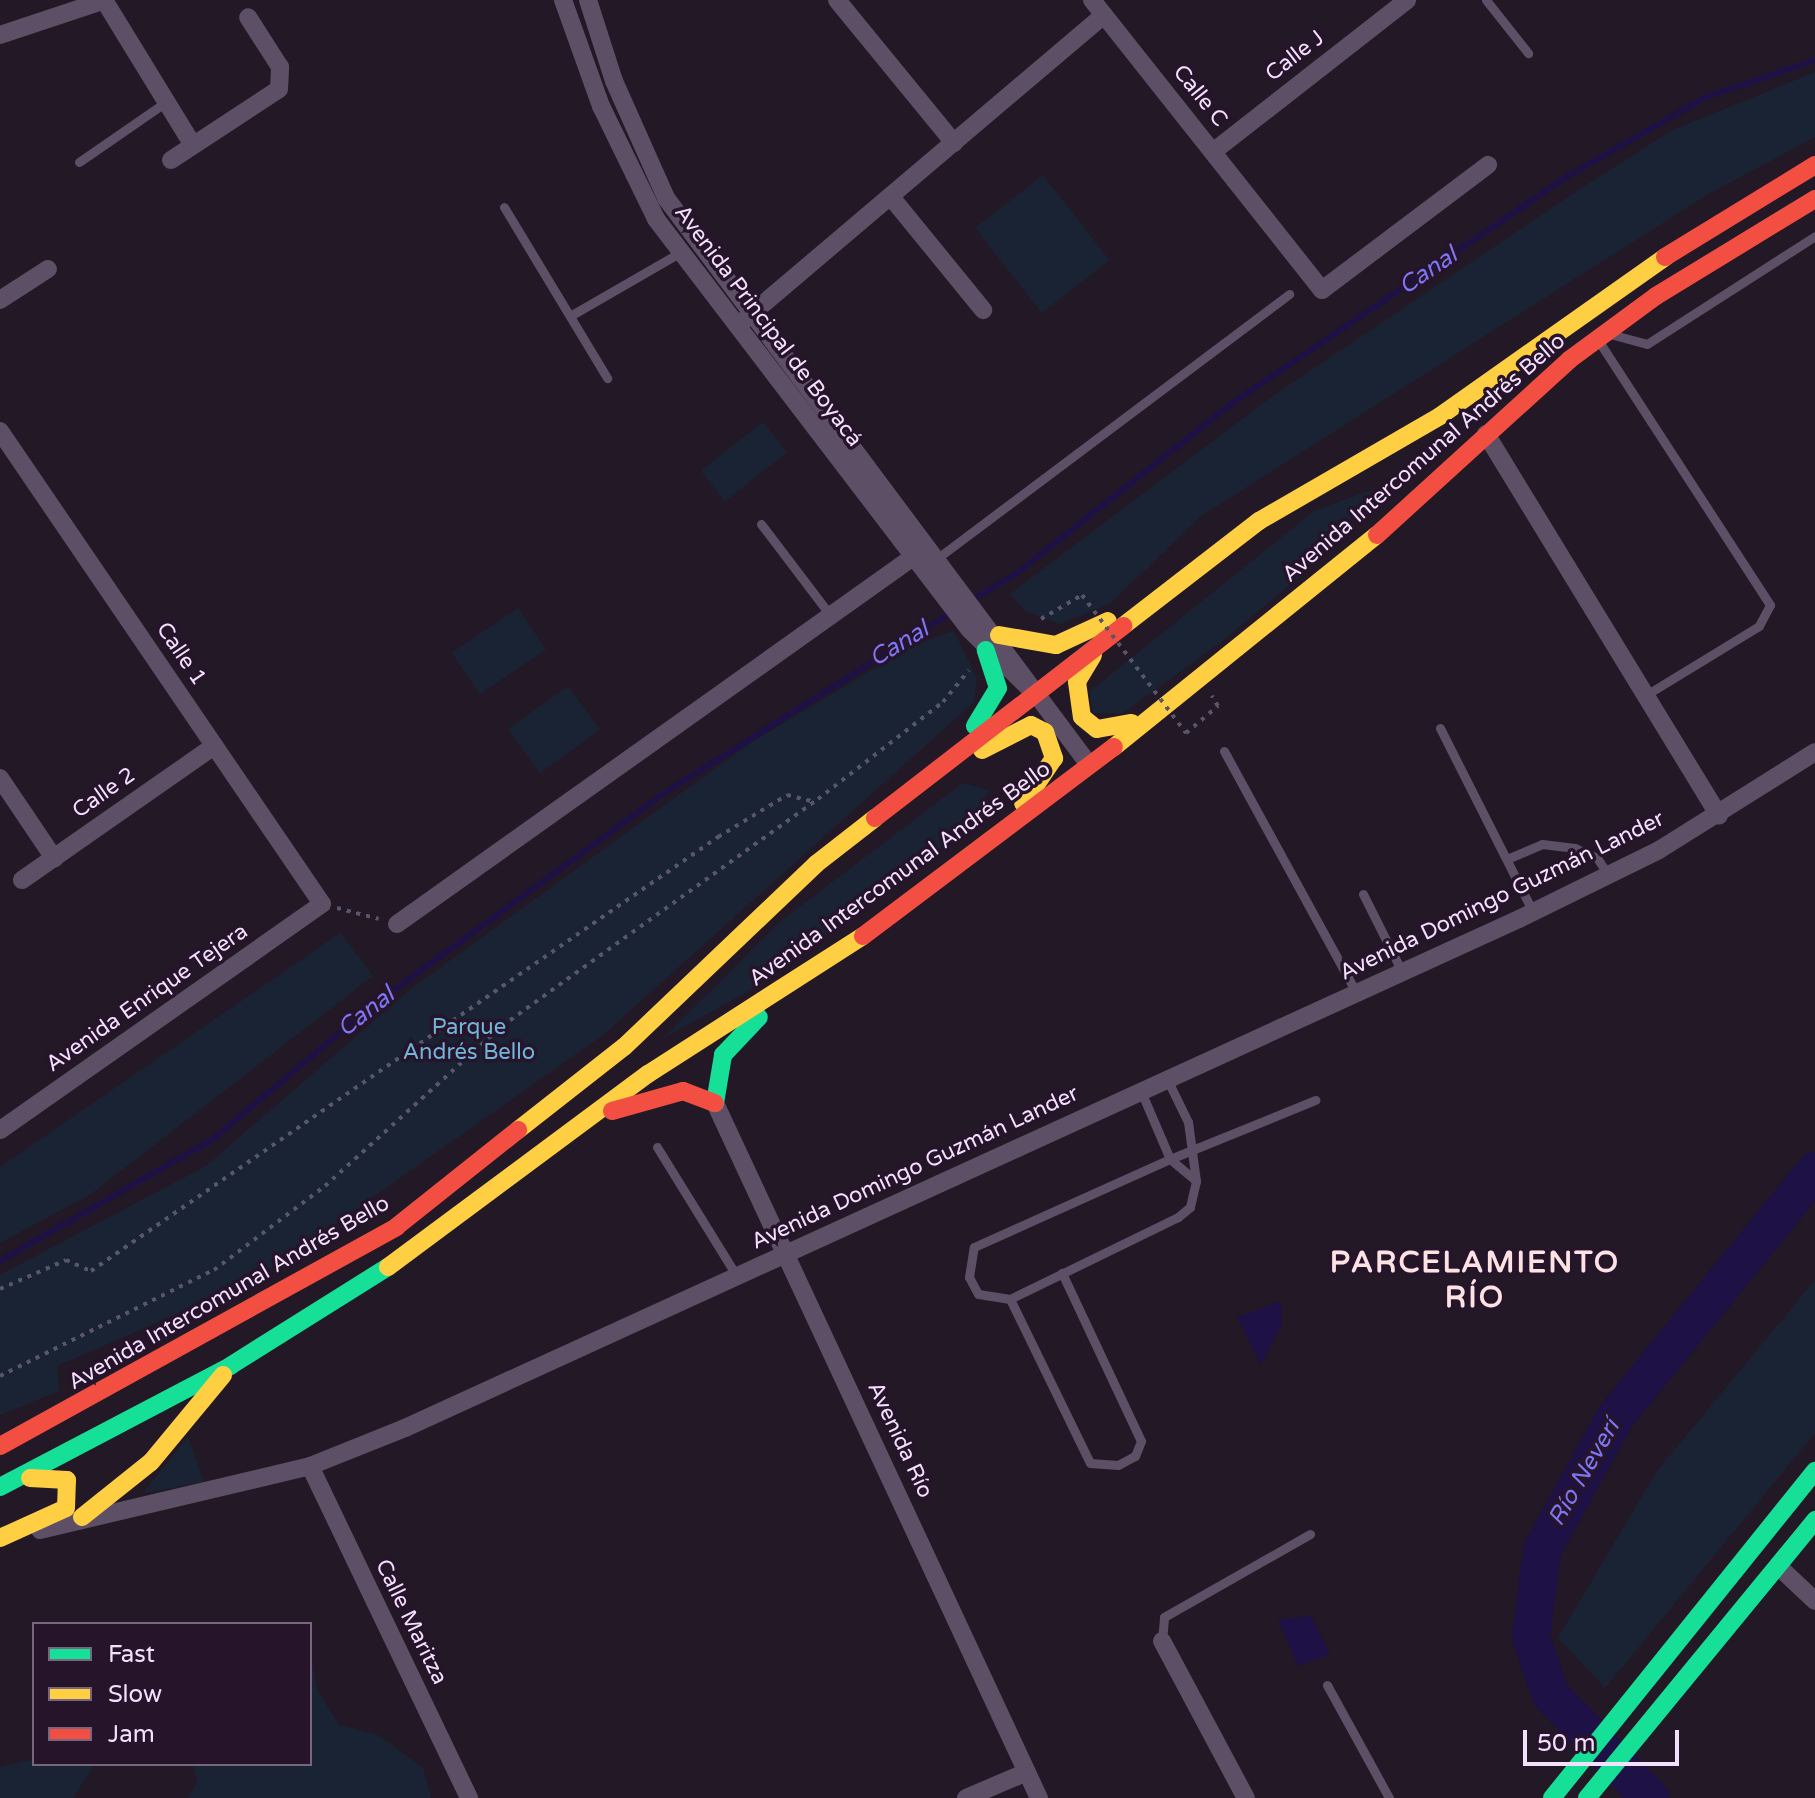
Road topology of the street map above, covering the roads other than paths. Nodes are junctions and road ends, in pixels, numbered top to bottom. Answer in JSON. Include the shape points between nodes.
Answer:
{"nodes":[{"id":1,"x":104,"y":0,"type":"edge"},
{"id":2,"x":563,"y":0,"type":"edge"},
{"id":3,"x":588,"y":0,"type":"edge"},
{"id":4,"x":837,"y":0,"type":"edge"},
{"id":5,"x":1092,"y":0,"type":"edge"},
{"id":6,"x":1407,"y":0,"type":"edge"},
{"id":7,"x":1486,"y":0,"type":"edge"},
{"id":8,"x":1104,"y":15,"type":"junction"},
{"id":9,"x":248,"y":17,"type":"dead end"},
{"id":10,"x":0,"y":35,"type":"edge"},
{"id":11,"x":1528,"y":53,"type":"dead end"},
{"id":12,"x":166,"y":102,"type":"junction"},
{"id":13,"x":954,"y":143,"type":"junction"},
{"id":14,"x":193,"y":145,"type":"junction"},
{"id":15,"x":1214,"y":151,"type":"junction"},
{"id":16,"x":171,"y":160,"type":"dead end"},
{"id":17,"x":79,"y":162,"type":"dead end"},
{"id":18,"x":1488,"y":165,"type":"dead end"},
{"id":19,"x":1815,"y":165,"type":"edge"},
{"id":20,"x":891,"y":197,"type":"junction"},
{"id":21,"x":1815,"y":199,"type":"edge"},
{"id":22,"x":504,"y":207,"type":"dead end"},
{"id":23,"x":1815,"y":236,"type":"edge"},
{"id":24,"x":681,"y":252,"type":"junction"},
{"id":25,"x":48,"y":269,"type":"dead end"},
{"id":26,"x":1289,"y":294,"type":"dead end"},
{"id":27,"x":0,"y":300,"type":"edge"},
{"id":28,"x":983,"y":310,"type":"dead end"},
{"id":29,"x":753,"y":314,"type":"junction"},
{"id":30,"x":570,"y":316,"type":"junction"},
{"id":31,"x":737,"y":326,"type":"junction"},
{"id":32,"x":1602,"y":336,"type":"junction"},
{"id":33,"x":607,"y":378,"type":"dead end"},
{"id":34,"x":0,"y":431,"type":"edge"},
{"id":35,"x":1486,"y":434,"type":"junction"},
{"id":36,"x":761,"y":524,"type":"dead end"},
{"id":37,"x":913,"y":557,"type":"junction"},
{"id":38,"x":942,"y":560,"type":"junction"},
{"id":39,"x":1140,"y":611,"type":"junction"},
{"id":40,"x":830,"y":615,"type":"junction"},
{"id":41,"x":999,"y":635,"type":"junction"},
{"id":42,"x":1103,"y":640,"type":"junction"},
{"id":43,"x":986,"y":650,"type":"junction"},
{"id":44,"x":1034,"y":693,"type":"junction"},
{"id":45,"x":1646,"y":695,"type":"junction"},
{"id":46,"x":1146,"y":718,"type":"junction"},
{"id":47,"x":1440,"y":728,"type":"dead end"},
{"id":48,"x":214,"y":746,"type":"junction"},
{"id":49,"x":1224,"y":751,"type":"dead end"},
{"id":50,"x":1815,"y":752,"type":"edge"},
{"id":51,"x":1087,"y":762,"type":"junction"},
{"id":52,"x":938,"y":775,"type":"junction"},
{"id":53,"x":0,"y":778,"type":"edge"},
{"id":54,"x":1719,"y":815,"type":"junction"},
{"id":55,"x":982,"y":846,"type":"junction"},
{"id":56,"x":54,"y":858,"type":"junction"},
{"id":57,"x":1507,"y":859,"type":"junction"},
{"id":58,"x":1609,"y":876,"type":"junction"},
{"id":59,"x":22,"y":880,"type":"dead end"},
{"id":60,"x":1363,"y":894,"type":"dead end"},
{"id":61,"x":322,"y":904,"type":"joint"},
{"id":62,"x":1533,"y":912,"type":"junction"},
{"id":63,"x":397,"y":924,"type":"road end"},
{"id":64,"x":1402,"y":972,"type":"junction"},
{"id":65,"x":1356,"y":992,"type":"junction"},
{"id":66,"x":768,"y":1003,"type":"junction"},
{"id":67,"x":1167,"y":1077,"type":"junction"},
{"id":68,"x":1140,"y":1089,"type":"junction"},
{"id":69,"x":1315,"y":1100,"type":"dead end"},
{"id":70,"x":715,"y":1103,"type":"junction"},
{"id":71,"x":584,"y":1123,"type":"junction"},
{"id":72,"x":1,"y":1127,"type":"edge"},
{"id":73,"x":1194,"y":1146,"type":"junction"},
{"id":74,"x":657,"y":1147,"type":"dead end"},
{"id":75,"x":1170,"y":1159,"type":"junction"},
{"id":76,"x":1196,"y":1181,"type":"junction"},
{"id":77,"x":787,"y":1255,"type":"junction"},
{"id":78,"x":1062,"y":1273,"type":"junction"},
{"id":79,"x":738,"y":1278,"type":"junction"},
{"id":80,"x":1010,"y":1299,"type":"junction"},
{"id":81,"x":230,"y":1366,"type":"junction"},
{"id":82,"x":0,"y":1446,"type":"edge"},
{"id":83,"x":310,"y":1466,"type":"junction"},
{"id":84,"x":1815,"y":1471,"type":"edge"},
{"id":85,"x":4,"y":1485,"type":"edge"},
{"id":86,"x":82,"y":1517,"type":"junction"},
{"id":87,"x":1815,"y":1520,"type":"edge"},
{"id":88,"x":1310,"y":1534,"type":"dead end"},
{"id":89,"x":0,"y":1539,"type":"edge"},
{"id":90,"x":1778,"y":1566,"type":"junction"},
{"id":91,"x":1815,"y":1601,"type":"edge"},
{"id":92,"x":1162,"y":1641,"type":"joint"},
{"id":93,"x":1327,"y":1685,"type":"dead end"},
{"id":94,"x":1027,"y":1772,"type":"junction"},
{"id":95,"x":469,"y":1798,"type":"edge"},
{"id":96,"x":966,"y":1798,"type":"edge"},
{"id":97,"x":1039,"y":1798,"type":"edge"},
{"id":98,"x":1246,"y":1798,"type":"edge"},
{"id":99,"x":1389,"y":1798,"type":"edge"},
{"id":100,"x":1552,"y":1798,"type":"edge"},
{"id":101,"x":1587,"y":1798,"type":"edge"}],
"edges":[{"from":1,"to":10,"type":"street"},
{"from":1,"to":12,"type":"street"},
{"from":2,"to":24,"type":"street","name":"Avenida Principal de Boyacá","via":[[601,106],[656,219]]},
{"from":3,"to":29,"type":"street","name":"Avenida Principal de Boyacá","via":[[666,198]]},
{"from":4,"to":13,"type":"street"},
{"from":5,"to":8,"type":"street","name":"Calle C"},
{"from":6,"to":15,"type":"street","name":"Calle J"},
{"from":7,"to":11,"type":"lane"},
{"from":8,"to":13,"type":"street"},
{"from":8,"to":15,"type":"street","name":"Calle C"},
{"from":9,"to":14,"type":"street","via":[[280,67],[279,89]]},
{"from":12,"to":14,"type":"street"},
{"from":12,"to":17,"type":"lane"},
{"from":13,"to":20,"type":"street"},
{"from":14,"to":16,"type":"street"},
{"from":15,"to":18,"type":"street","name":"Calle C","via":[[1322,290]]},
{"from":19,"to":39,"type":"main road","name":"Avenida Intercomunal Andrés Bello","via":[[1645,269],[1440,416],[1259,521]]},
{"from":20,"to":28,"type":"street"},
{"from":20,"to":29,"type":"street"},
{"from":21,"to":32,"type":"main road","name":"Avenida Intercomunal Andrés Bello"},
{"from":22,"to":30,"type":"lane"},
{"from":23,"to":32,"type":"lane","via":[[1647,344]]},
{"from":24,"to":30,"type":"lane"},
{"from":24,"to":31,"type":"street","name":"Avenida Principal de Boyacá"},
{"from":25,"to":27,"type":"street"},
{"from":26,"to":38,"type":"lane"},
{"from":29,"to":31,"type":"street"},
{"from":29,"to":38,"type":"street","name":"Avenida Principal de Boyacá"},
{"from":30,"to":33,"type":"lane"},
{"from":31,"to":37,"type":"street","name":"Avenida Principal de Boyacá"},
{"from":32,"to":35,"type":"main road","name":"Avenida Intercomunal Andrés Bello"},
{"from":32,"to":45,"type":"lane","via":[[1770,605],[1759,626]]},
{"from":34,"to":48,"type":"street","name":"Calle 1"},
{"from":35,"to":45,"type":"street"},
{"from":35,"to":46,"type":"main road","name":"Avenida Intercomunal Andrés Bello","via":[[1422,498]]},
{"from":36,"to":40,"type":"lane"},
{"from":37,"to":40,"type":"street"},
{"from":37,"to":43,"type":"street","name":"Avenida Principal de Boyacá"},
{"from":38,"to":41,"type":"street","name":"Avenida Principal de Boyacá"},
{"from":39,"to":41,"type":"main road","via":[[1056,645]]},
{"from":39,"to":42,"type":"main road","name":"Avenida Intercomunal Andrés Bello"},
{"from":40,"to":63,"type":"street"},
{"from":41,"to":44,"type":"street","name":"Avenida Principal de Boyacá"},
{"from":42,"to":44,"type":"main road","name":"Avenida Intercomunal Andrés Bello"},
{"from":42,"to":46,"type":"main road","via":[[1077,682],[1082,717],[1112,730]]},
{"from":43,"to":44,"type":"street"},
{"from":43,"to":52,"type":"main road","via":[[995,702],[944,757]]},
{"from":44,"to":51,"type":"street"},
{"from":44,"to":52,"type":"main road","name":"Avenida Intercomunal Andrés Bello"},
{"from":45,"to":54,"type":"street"},
{"from":46,"to":51,"type":"main road","name":"Avenida Intercomunal Andrés Bello"},
{"from":47,"to":57,"type":"lane"},
{"from":48,"to":56,"type":"street","name":"Calle 2"},
{"from":48,"to":61,"type":"street","name":"Calle 1"},
{"from":49,"to":65,"type":"lane"},
{"from":50,"to":54,"type":"street","name":"Avenida Domingo Guzmán Lander"},
{"from":51,"to":55,"type":"main road","name":"Avenida Intercomunal Andrés Bello"},
{"from":52,"to":55,"type":"main road","via":[[1031,725],[1052,742],[1050,772]]},
{"from":52,"to":82,"type":"main road","name":"Avenida Intercomunal Andrés Bello","via":[[816,864],[624,1047],[396,1227]]},
{"from":53,"to":56,"type":"street"},
{"from":54,"to":58,"type":"street","name":"Avenida Domingo Guzmán Lander"},
{"from":55,"to":66,"type":"main road","name":"Avenida Intercomunal Andrés Bello"},
{"from":56,"to":59,"type":"street","name":"Calle 2"},
{"from":57,"to":58,"type":"lane","via":[[1542,844],[1575,848],[1597,858]]},
{"from":57,"to":62,"type":"lane"},
{"from":58,"to":62,"type":"street","name":"Avenida Domingo Guzmán Lander"},
{"from":60,"to":64,"type":"lane"},
{"from":61,"to":72,"type":"street","name":"Avenida Enrique Tejera"},
{"from":62,"to":64,"type":"street","name":"Avenida Domingo Guzmán Lander"},
{"from":64,"to":65,"type":"street","name":"Avenida Domingo Guzmán Lander"},
{"from":65,"to":67,"type":"street","name":"Avenida Domingo Guzmán Lander"},
{"from":66,"to":70,"type":"main road","via":[[723,1055]]},
{"from":66,"to":71,"type":"main road","name":"Avenida Intercomunal Andrés Bello","via":[[681,1052]]},
{"from":67,"to":68,"type":"street","name":"Avenida Domingo Guzmán Lander"},
{"from":67,"to":73,"type":"lane"},
{"from":68,"to":75,"type":"lane"},
{"from":68,"to":77,"type":"street","name":"Avenida Domingo Guzmán Lander"},
{"from":69,"to":73,"type":"lane"},
{"from":70,"to":71,"type":"main road","via":[[683,1091]]},
{"from":70,"to":77,"type":"street","name":"Avenida Río"},
{"from":71,"to":81,"type":"main road","name":"Avenida Intercomunal Andrés Bello","via":[[407,1255]]},
{"from":73,"to":75,"type":"lane"},
{"from":73,"to":76,"type":"lane"},
{"from":74,"to":79,"type":"lane"},
{"from":75,"to":76,"type":"lane"},
{"from":75,"to":80,"type":"lane","via":[[974,1247],[969,1277],[978,1294]]},
{"from":76,"to":78,"type":"lane","via":[[1190,1207],[1178,1217]]},
{"from":77,"to":79,"type":"street","name":"Avenida Domingo Guzmán Lander"},
{"from":77,"to":94,"type":"street","name":"Avenida Río"},
{"from":78,"to":80,"type":"lane"},
{"from":78,"to":80,"type":"lane","via":[[1141,1441],[1135,1456],[1118,1465],[1090,1463]]},
{"from":79,"to":83,"type":"street","name":"Avenida Domingo Guzmán Lander"},
{"from":81,"to":85,"type":"main road","name":"Avenida Intercomunal Andrés Bello"},
{"from":81,"to":86,"type":"main road","via":[[151,1462]]},
{"from":83,"to":86,"type":"street","name":"Avenida Domingo Guzmán Lander"},
{"from":83,"to":95,"type":"street","name":"Calle Maritza"},
{"from":84,"to":100,"type":"main road"},
{"from":85,"to":89,"type":"main road","via":[[59,1475],[67,1480],[69,1500],[56,1516]]},
{"from":86,"to":89,"type":"street","name":"Avenida Domingo Guzmán Lander"},
{"from":87,"to":90,"type":"main road"},
{"from":88,"to":92,"type":"lane","via":[[1164,1617]]},
{"from":90,"to":91,"type":"street"},
{"from":90,"to":101,"type":"main road"},
{"from":92,"to":98,"type":"street"},
{"from":93,"to":99,"type":"lane"},
{"from":94,"to":96,"type":"street"},
{"from":94,"to":97,"type":"street","name":"Avenida Río"}]}
